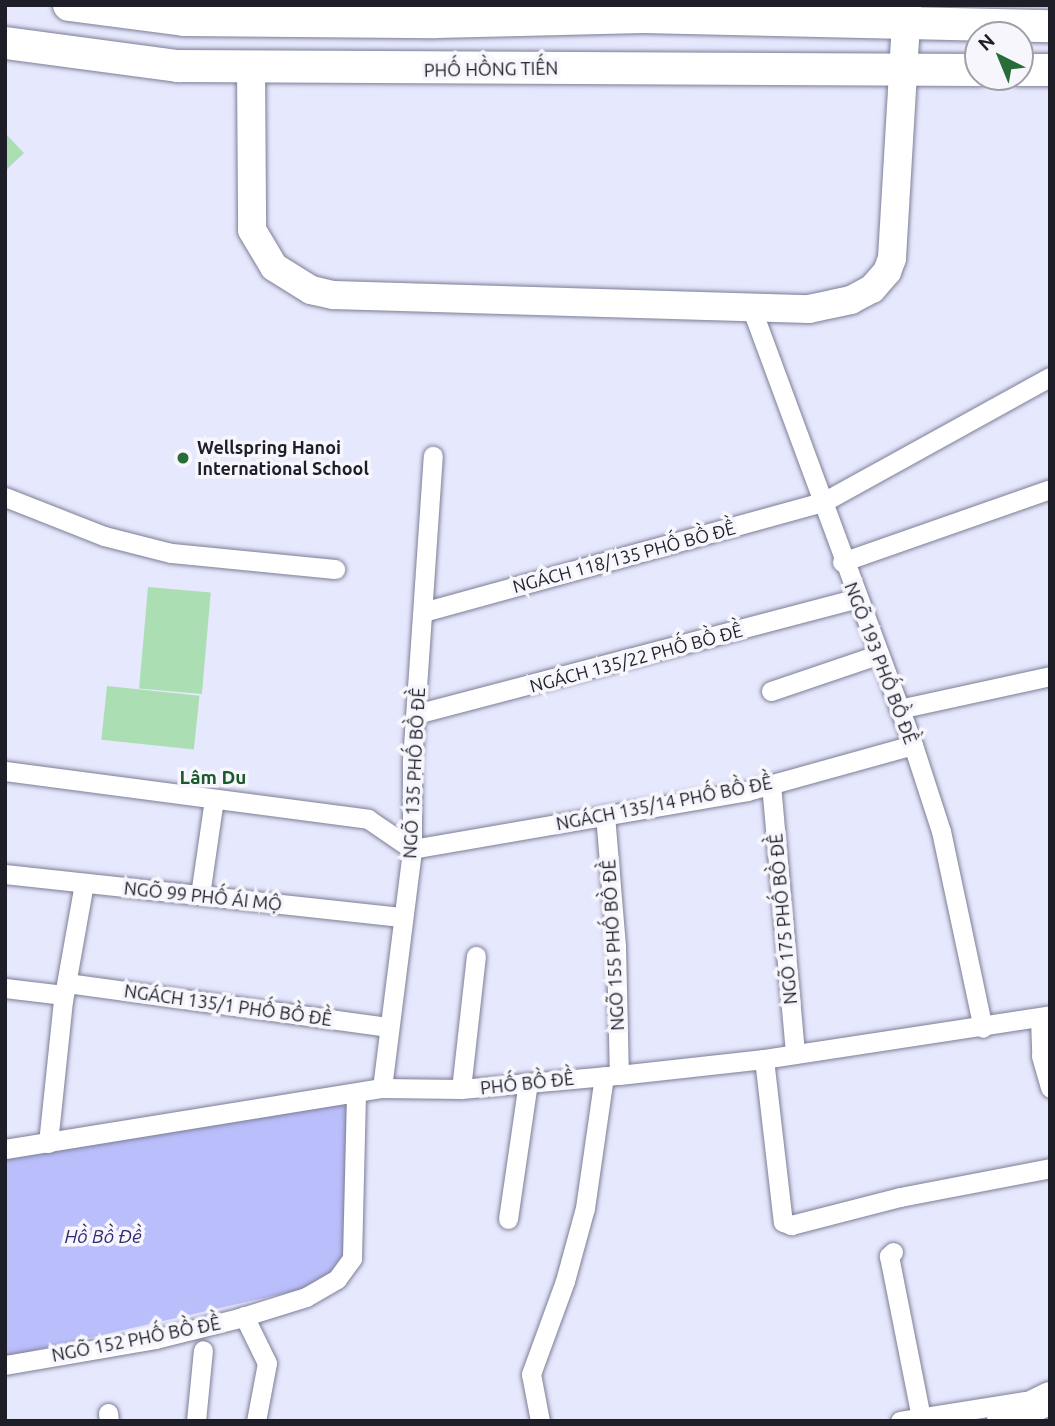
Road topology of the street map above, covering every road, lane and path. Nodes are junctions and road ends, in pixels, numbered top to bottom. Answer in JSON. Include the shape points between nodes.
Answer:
{"nodes":[{"id":1,"x":69,"y":5,"type":"edge"},
{"id":2,"x":256,"y":13,"type":"edge"},
{"id":3,"x":906,"y":13,"type":"edge"},
{"id":4,"x":1050,"y":26,"type":"edge"},
{"id":5,"x":5,"y":43,"type":"edge"},
{"id":6,"x":251,"y":66,"type":"junction"},
{"id":7,"x":902,"y":69,"type":"junction"},
{"id":8,"x":964,"y":70,"type":"edge"},
{"id":9,"x":751,"y":307,"type":"junction"},
{"id":10,"x":1050,"y":377,"type":"edge"},
{"id":11,"x":433,"y":456,"type":"dead end"},
{"id":12,"x":1050,"y":489,"type":"edge"},
{"id":13,"x":5,"y":497,"type":"edge"},
{"id":14,"x":824,"y":501,"type":"junction"},
{"id":15,"x":842,"y":562,"type":"junction"},
{"id":16,"x":335,"y":569,"type":"dead end"},
{"id":17,"x":855,"y":599,"type":"junction"},
{"id":18,"x":423,"y":612,"type":"junction"},
{"id":19,"x":877,"y":655,"type":"junction"},
{"id":20,"x":1050,"y":676,"type":"edge"},
{"id":21,"x":771,"y":691,"type":"dead end"},
{"id":22,"x":899,"y":709,"type":"junction"},
{"id":23,"x":415,"y":714,"type":"junction"},
{"id":24,"x":913,"y":745,"type":"junction"},
{"id":25,"x":5,"y":771,"type":"edge"},
{"id":26,"x":771,"y":784,"type":"junction"},
{"id":27,"x":214,"y":799,"type":"junction"},
{"id":28,"x":606,"y":815,"type":"junction"},
{"id":29,"x":412,"y":849,"type":"junction"},
{"id":30,"x":5,"y":874,"type":"edge"},
{"id":31,"x":84,"y":883,"type":"junction"},
{"id":32,"x":200,"y":895,"type":"junction"},
{"id":33,"x":401,"y":917,"type":"junction"},
{"id":34,"x":476,"y":956,"type":"dead end"},
{"id":35,"x":5,"y":988,"type":"edge"},
{"id":36,"x":66,"y":989,"type":"junction"},
{"id":37,"x":1045,"y":1017,"type":"edge"},
{"id":38,"x":389,"y":1027,"type":"junction"},
{"id":39,"x":983,"y":1028,"type":"junction"},
{"id":40,"x":795,"y":1054,"type":"junction"},
{"id":41,"x":764,"y":1059,"type":"junction"},
{"id":42,"x":612,"y":1075,"type":"junction"},
{"id":43,"x":528,"y":1082,"type":"junction"},
{"id":44,"x":382,"y":1088,"type":"junction"},
{"id":45,"x":1050,"y":1088,"type":"edge"},
{"id":46,"x":461,"y":1089,"type":"junction"},
{"id":47,"x":356,"y":1093,"type":"junction"},
{"id":48,"x":48,"y":1143,"type":"junction"},
{"id":49,"x":5,"y":1149,"type":"edge"},
{"id":50,"x":1050,"y":1168,"type":"edge"},
{"id":51,"x":508,"y":1219,"type":"dead end"},
{"id":52,"x":893,"y":1252,"type":"dead end"},
{"id":53,"x":244,"y":1316,"type":"junction"},
{"id":54,"x":203,"y":1350,"type":"dead end"},
{"id":55,"x":5,"y":1365,"type":"edge"},
{"id":56,"x":1050,"y":1397,"type":"edge"},
{"id":57,"x":921,"y":1418,"type":"junction"},
{"id":58,"x":196,"y":1421,"type":"edge"},
{"id":59,"x":256,"y":1421,"type":"edge"},
{"id":60,"x":540,"y":1421,"type":"edge"},
{"id":61,"x":900,"y":1421,"type":"edge"},
{"id":62,"x":1003,"y":1421,"type":"edge"}],
"edges":[{"from":1,"to":2,"type":"main road","via":[[184,20]]},
{"from":2,"to":3,"type":"main road"},
{"from":3,"to":4,"type":"main road"},
{"from":3,"to":7,"type":"street"},
{"from":5,"to":6,"type":"main road","name":"PHỐ HỒNG TIẾN","via":[[178,66]]},
{"from":6,"to":7,"type":"main road","name":"PHỐ HỒNG TIẾN"},
{"from":6,"to":9,"type":"street","via":[[252,230],[274,267],[311,290],[333,295]]},
{"from":7,"to":8,"type":"main road","name":"PHỐ HỒNG TIẾN"},
{"from":7,"to":9,"type":"street","via":[[896,241],[887,272],[872,289],[830,306]]},
{"from":9,"to":14,"type":"street","name":"NGÕ 193 PHỐ BỒ ĐỀ"},
{"from":10,"to":14,"type":"street","name":"NGÁCH 118/135 PHỐ BỒ ĐỀ"},
{"from":11,"to":18,"type":"street","name":"NGÕ 135 PHỐ BỒ ĐỀ"},
{"from":12,"to":15,"type":"street"},
{"from":13,"to":16,"type":"street","via":[[104,536],[171,553]]},
{"from":14,"to":15,"type":"street","name":"NGÕ 193 PHỐ BỒ ĐỀ"},
{"from":14,"to":18,"type":"street","name":"NGÁCH 118/135 PHỐ BỒ ĐỀ"},
{"from":15,"to":17,"type":"street","name":"NGÕ 193 PHỐ BỒ ĐỀ"},
{"from":17,"to":19,"type":"street","name":"NGÕ 193 PHỐ BỒ ĐỀ"},
{"from":17,"to":23,"type":"street","name":"NGÁCH 135/22 PHỐ BỒ ĐỀ"},
{"from":18,"to":23,"type":"street","name":"NGÕ 135 PHỐ BỒ ĐỀ"},
{"from":19,"to":21,"type":"street"},
{"from":19,"to":22,"type":"street","name":"NGÕ 193 PHỐ BỒ ĐỀ"},
{"from":20,"to":22,"type":"street"},
{"from":22,"to":24,"type":"street","name":"NGÕ 193 PHỐ BỒ ĐỀ"},
{"from":23,"to":29,"type":"street","name":"NGÕ 135 PHỐ BỒ ĐỀ"},
{"from":24,"to":26,"type":"street","name":"NGÁCH 135/14 PHỐ BỒ ĐỀ"},
{"from":24,"to":39,"type":"street","name":"NGÕ 193 PHỐ BỒ ĐỀ","via":[[941,831]]},
{"from":25,"to":27,"type":"street"},
{"from":26,"to":28,"type":"street","name":"NGÁCH 135/14 PHỐ BỒ ĐỀ"},
{"from":26,"to":40,"type":"street","name":"NGÕ 175 PHỐ BỒ ĐỀ"},
{"from":27,"to":29,"type":"street","via":[[368,820]]},
{"from":27,"to":32,"type":"street"},
{"from":28,"to":29,"type":"street","name":"NGÁCH 135/14 PHỐ BỒ ĐỀ"},
{"from":28,"to":42,"type":"street","name":"NGÕ 155 PHỐ BỒ ĐỀ"},
{"from":29,"to":33,"type":"street","name":"NGÕ 135 PHỐ BỒ ĐỀ"},
{"from":30,"to":31,"type":"street","name":"NGÕ 99 PHỐ ÁI MỘ"},
{"from":31,"to":32,"type":"street","name":"NGÕ 99 PHỐ ÁI MỘ"},
{"from":31,"to":36,"type":"street"},
{"from":32,"to":33,"type":"street","name":"NGÕ 99 PHỐ ÁI MỘ"},
{"from":33,"to":38,"type":"street","name":"NGÕ 135 PHỐ BỒ ĐỀ"},
{"from":34,"to":46,"type":"street"},
{"from":35,"to":36,"type":"street","name":"NGÁCH 135/1 PHỐ BỒ ĐỀ"},
{"from":36,"to":38,"type":"street","name":"NGÁCH 135/1 PHỐ BỒ ĐỀ"},
{"from":36,"to":48,"type":"street"},
{"from":37,"to":39,"type":"street","name":"PHỐ BỒ ĐỀ"},
{"from":37,"to":45,"type":"street","via":[[1041,1056]]},
{"from":38,"to":44,"type":"street","name":"NGÕ 135 PHỐ BỒ ĐỀ"},
{"from":39,"to":40,"type":"street","name":"PHỐ BỒ ĐỀ"},
{"from":40,"to":41,"type":"street","name":"PHỐ BỒ ĐỀ"},
{"from":41,"to":42,"type":"street","name":"PHỐ BỒ ĐỀ"},
{"from":41,"to":50,"type":"street","via":[[783,1222],[791,1225],[900,1197]]},
{"from":42,"to":43,"type":"street","name":"PHỐ BỒ ĐỀ"},
{"from":42,"to":60,"type":"street","name":"NGÕ 155 PHỐ BỒ ĐỀ","via":[[585,1208],[565,1281],[531,1374]]},
{"from":43,"to":46,"type":"street","name":"PHỐ BỒ ĐỀ"},
{"from":43,"to":51,"type":"street"},
{"from":44,"to":46,"type":"street","name":"PHỐ BỒ ĐỀ"},
{"from":44,"to":47,"type":"street","name":"PHỐ BỒ ĐỀ"},
{"from":47,"to":48,"type":"street","name":"PHỐ BỒ ĐỀ"},
{"from":47,"to":53,"type":"street","name":"NGÕ 152 PHỐ BỒ ĐỀ","via":[[352,1258],[337,1279],[306,1297]]},
{"from":48,"to":49,"type":"street","name":"PHỐ BỒ ĐỀ"},
{"from":52,"to":57,"type":"street","via":[[889,1256]]},
{"from":53,"to":55,"type":"street","name":"NGÕ 152 PHỐ BỒ ĐỀ","via":[[155,1339]]},
{"from":53,"to":59,"type":"street","via":[[267,1363]]},
{"from":54,"to":58,"type":"street"},
{"from":56,"to":57,"type":"street"},
{"from":56,"to":62,"type":"main road"},
{"from":57,"to":61,"type":"street"}]}
